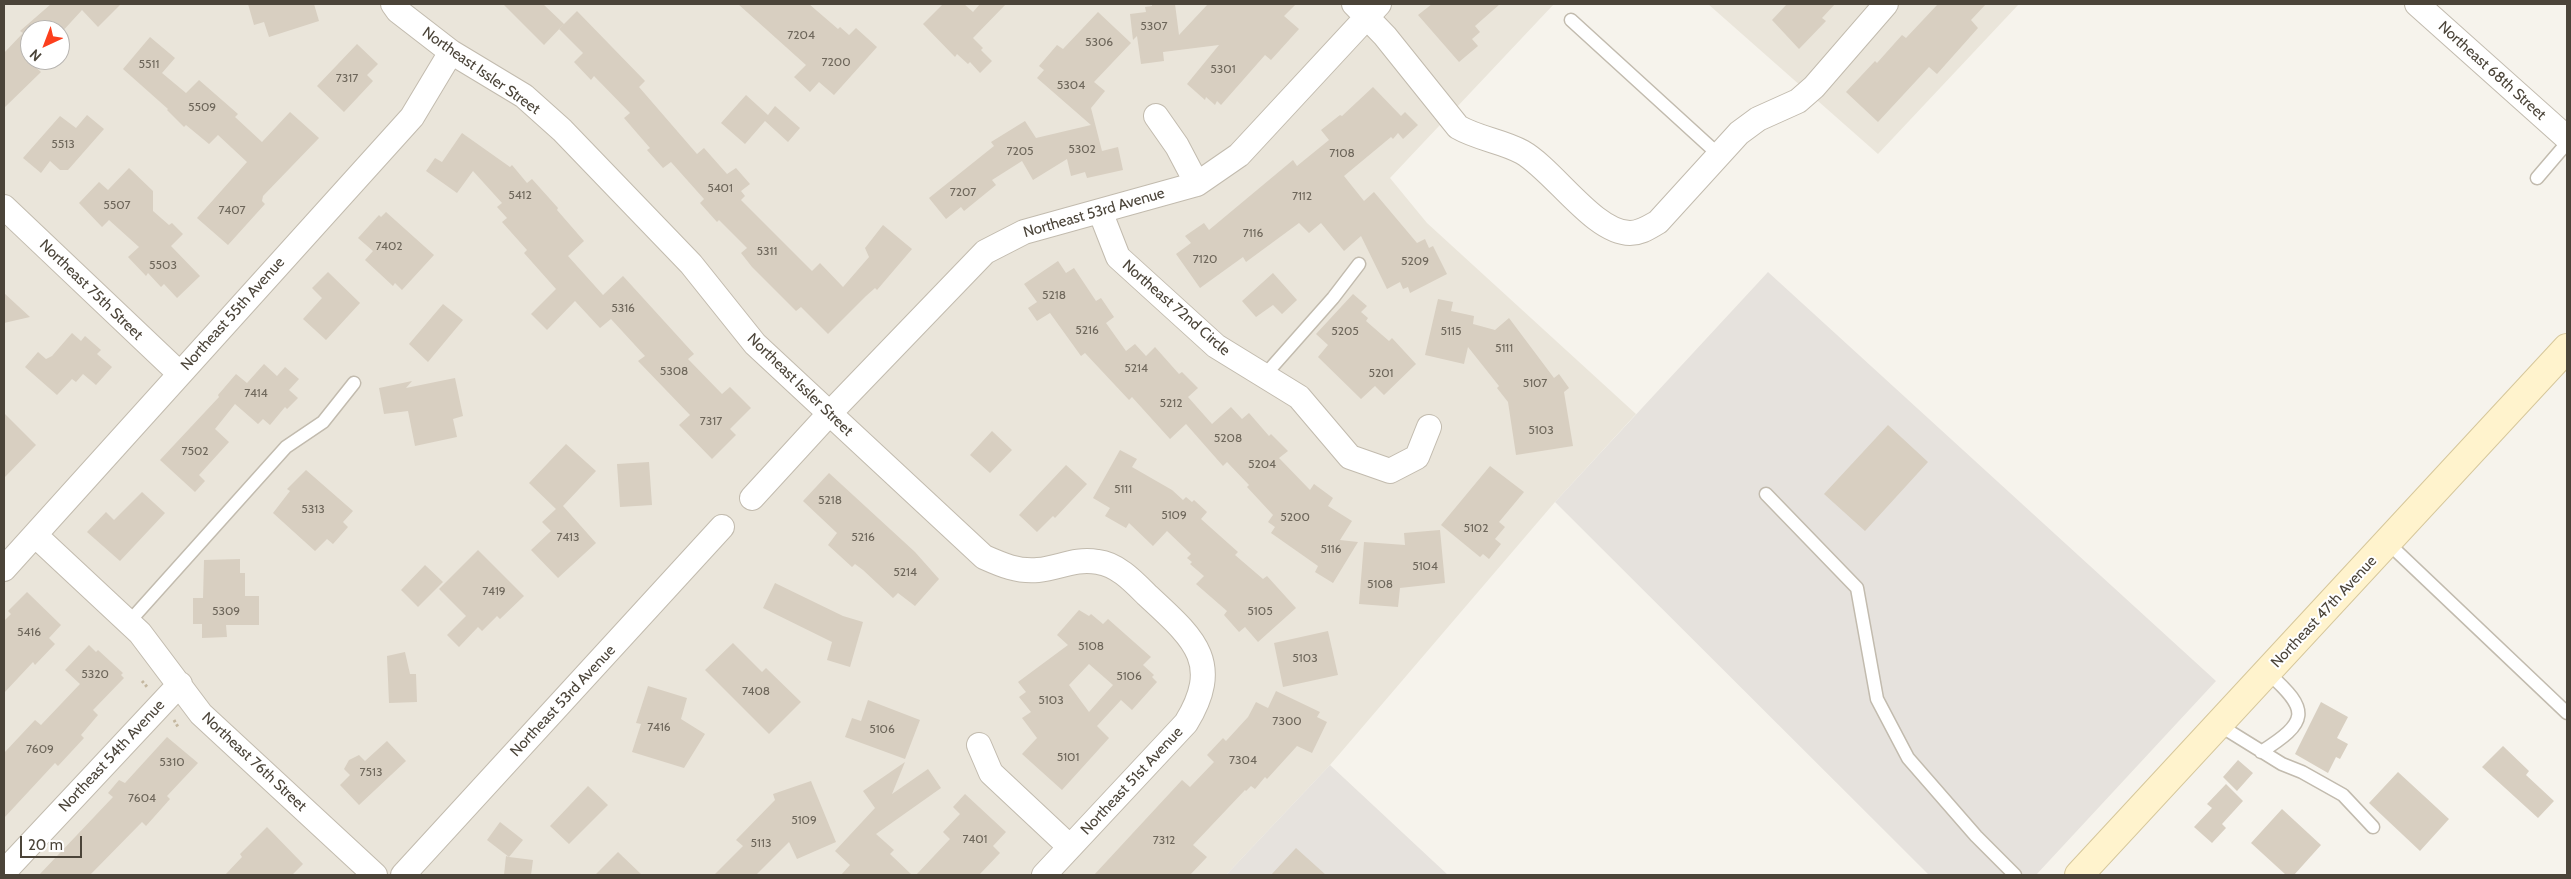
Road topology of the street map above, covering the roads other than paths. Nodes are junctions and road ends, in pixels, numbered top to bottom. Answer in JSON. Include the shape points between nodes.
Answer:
{"nodes":[{"id":1,"x":393,"y":4,"type":"edge"},
{"id":2,"x":1886,"y":4,"type":"edge"},
{"id":3,"x":2418,"y":4,"type":"edge"},
{"id":4,"x":1367,"y":8,"type":"edge"},
{"id":5,"x":1571,"y":20,"type":"dead end"},
{"id":6,"x":451,"y":52,"type":"junction"},
{"id":7,"x":1156,"y":116,"type":"dead end"},
{"id":8,"x":2567,"y":138,"type":"edge"},
{"id":9,"x":2567,"y":143,"type":"edge"},
{"id":10,"x":1719,"y":155,"type":"junction"},
{"id":11,"x":2537,"y":178,"type":"dead end"},
{"id":12,"x":1197,"y":184,"type":"junction"},
{"id":13,"x":4,"y":207,"type":"edge"},
{"id":14,"x":1100,"y":211,"type":"junction"},
{"id":15,"x":1359,"y":264,"type":"dead end"},
{"id":16,"x":2567,"y":348,"type":"edge"},
{"id":17,"x":179,"y":373,"type":"junction"},
{"id":18,"x":1264,"y":376,"type":"junction"},
{"id":19,"x":354,"y":383,"type":"dead end"},
{"id":20,"x":829,"y":414,"type":"junction"},
{"id":21,"x":1430,"y":427,"type":"dead end"},
{"id":22,"x":1766,"y":494,"type":"dead end"},
{"id":23,"x":752,"y":498,"type":"dead end"},
{"id":24,"x":722,"y":527,"type":"dead end"},
{"id":25,"x":35,"y":535,"type":"junction"},
{"id":26,"x":2388,"y":543,"type":"junction"},
{"id":27,"x":4,"y":569,"type":"edge"},
{"id":28,"x":128,"y":622,"type":"junction"},
{"id":29,"x":2268,"y":672,"type":"junction"},
{"id":30,"x":1203,"y":676,"type":"joint"},
{"id":31,"x":180,"y":684,"type":"junction"},
{"id":32,"x":2567,"y":713,"type":"edge"},
{"id":33,"x":2219,"y":725,"type":"junction"},
{"id":34,"x":979,"y":745,"type":"dead end"},
{"id":35,"x":2261,"y":752,"type":"junction"},
{"id":36,"x":2372,"y":827,"type":"dead end"},
{"id":37,"x":1070,"y":846,"type":"junction"},
{"id":38,"x":4,"y":872,"type":"edge"},
{"id":39,"x":375,"y":875,"type":"edge"},
{"id":40,"x":403,"y":875,"type":"edge"},
{"id":41,"x":1044,"y":875,"type":"edge"},
{"id":42,"x":2015,"y":875,"type":"edge"},
{"id":43,"x":2079,"y":875,"type":"edge"}],
"edges":[{"from":1,"to":6,"type":"street","name":"Northeast Issler Street"},
{"from":2,"to":10,"type":"street","via":[[1814,87],[1798,101],[1758,119],[1739,133]]},
{"from":3,"to":8,"type":"street","name":"Northeast 68th Street"},
{"from":4,"to":10,"type":"street","via":[[1458,127],[1474,136],[1521,151],[1602,224],[1617,232],[1631,234],[1644,231],[1658,222]]},
{"from":4,"to":12,"type":"street","name":"Northeast 53rd Avenue","via":[[1240,155]]},
{"from":5,"to":10,"type":"lane"},
{"from":6,"to":17,"type":"street","name":"Northeast 55th Avenue","via":[[412,117]]},
{"from":6,"to":20,"type":"street","name":"Northeast Issler Street","via":[[524,96],[562,130],[691,264],[755,344]]},
{"from":7,"to":12,"type":"street"},
{"from":9,"to":11,"type":"lane"},
{"from":12,"to":14,"type":"street","name":"Northeast 53rd Avenue"},
{"from":13,"to":17,"type":"street","name":"Northeast 75th Street"},
{"from":14,"to":18,"type":"street","name":"Northeast 72nd Circle","via":[[1118,257],[1216,346]]},
{"from":14,"to":20,"type":"street","name":"Northeast 53rd Avenue","via":[[1024,232],[985,252]]},
{"from":15,"to":18,"type":"lane"},
{"from":16,"to":26,"type":"street","name":"Northeast 47th Avenue"},
{"from":17,"to":25,"type":"street","name":"Northeast 55th Avenue"},
{"from":18,"to":21,"type":"street","name":"Northeast 72nd Circle","via":[[1299,397],[1350,457],[1390,471],[1417,457]]},
{"from":19,"to":28,"type":"lane","via":[[323,422],[286,447]]},
{"from":20,"to":23,"type":"street","name":"Northeast 53rd Avenue"},
{"from":20,"to":30,"type":"street","name":"Northeast Issler Street","via":[[984,557],[1012,569],[1039,570],[1074,560],[1100,562],[1126,574],[1189,634],[1199,654]]},
{"from":22,"to":42,"type":"lane","via":[[1857,588],[1877,699],[1908,758]]},
{"from":24,"to":40,"type":"street","name":"Northeast 53rd Avenue"},
{"from":25,"to":27,"type":"street","name":"Northeast 55th Avenue"},
{"from":25,"to":28,"type":"street","name":"Northeast 76th Street"},
{"from":26,"to":29,"type":"street","name":"Northeast 47th Avenue"},
{"from":26,"to":32,"type":"lane"},
{"from":28,"to":31,"type":"street","name":"Northeast 76th Street"},
{"from":29,"to":33,"type":"street","name":"Northeast 47th Avenue"},
{"from":29,"to":35,"type":"lane","via":[[2295,702],[2300,715],[2296,725],[2285,736]]},
{"from":30,"to":37,"type":"street","name":"Northeast 51st Avenue","via":[[1199,701],[1186,723]]},
{"from":31,"to":38,"type":"street","name":"Northeast 54th Avenue"},
{"from":31,"to":39,"type":"street","name":"Northeast 76th Street","via":[[201,714]]},
{"from":33,"to":35,"type":"lane"},
{"from":33,"to":43,"type":"street","name":"Northeast 47th Avenue"},
{"from":34,"to":37,"type":"street","via":[[991,773]]},
{"from":35,"to":36,"type":"lane","via":[[2343,795]]},
{"from":37,"to":41,"type":"street","name":"Northeast 51st Avenue"}]}
